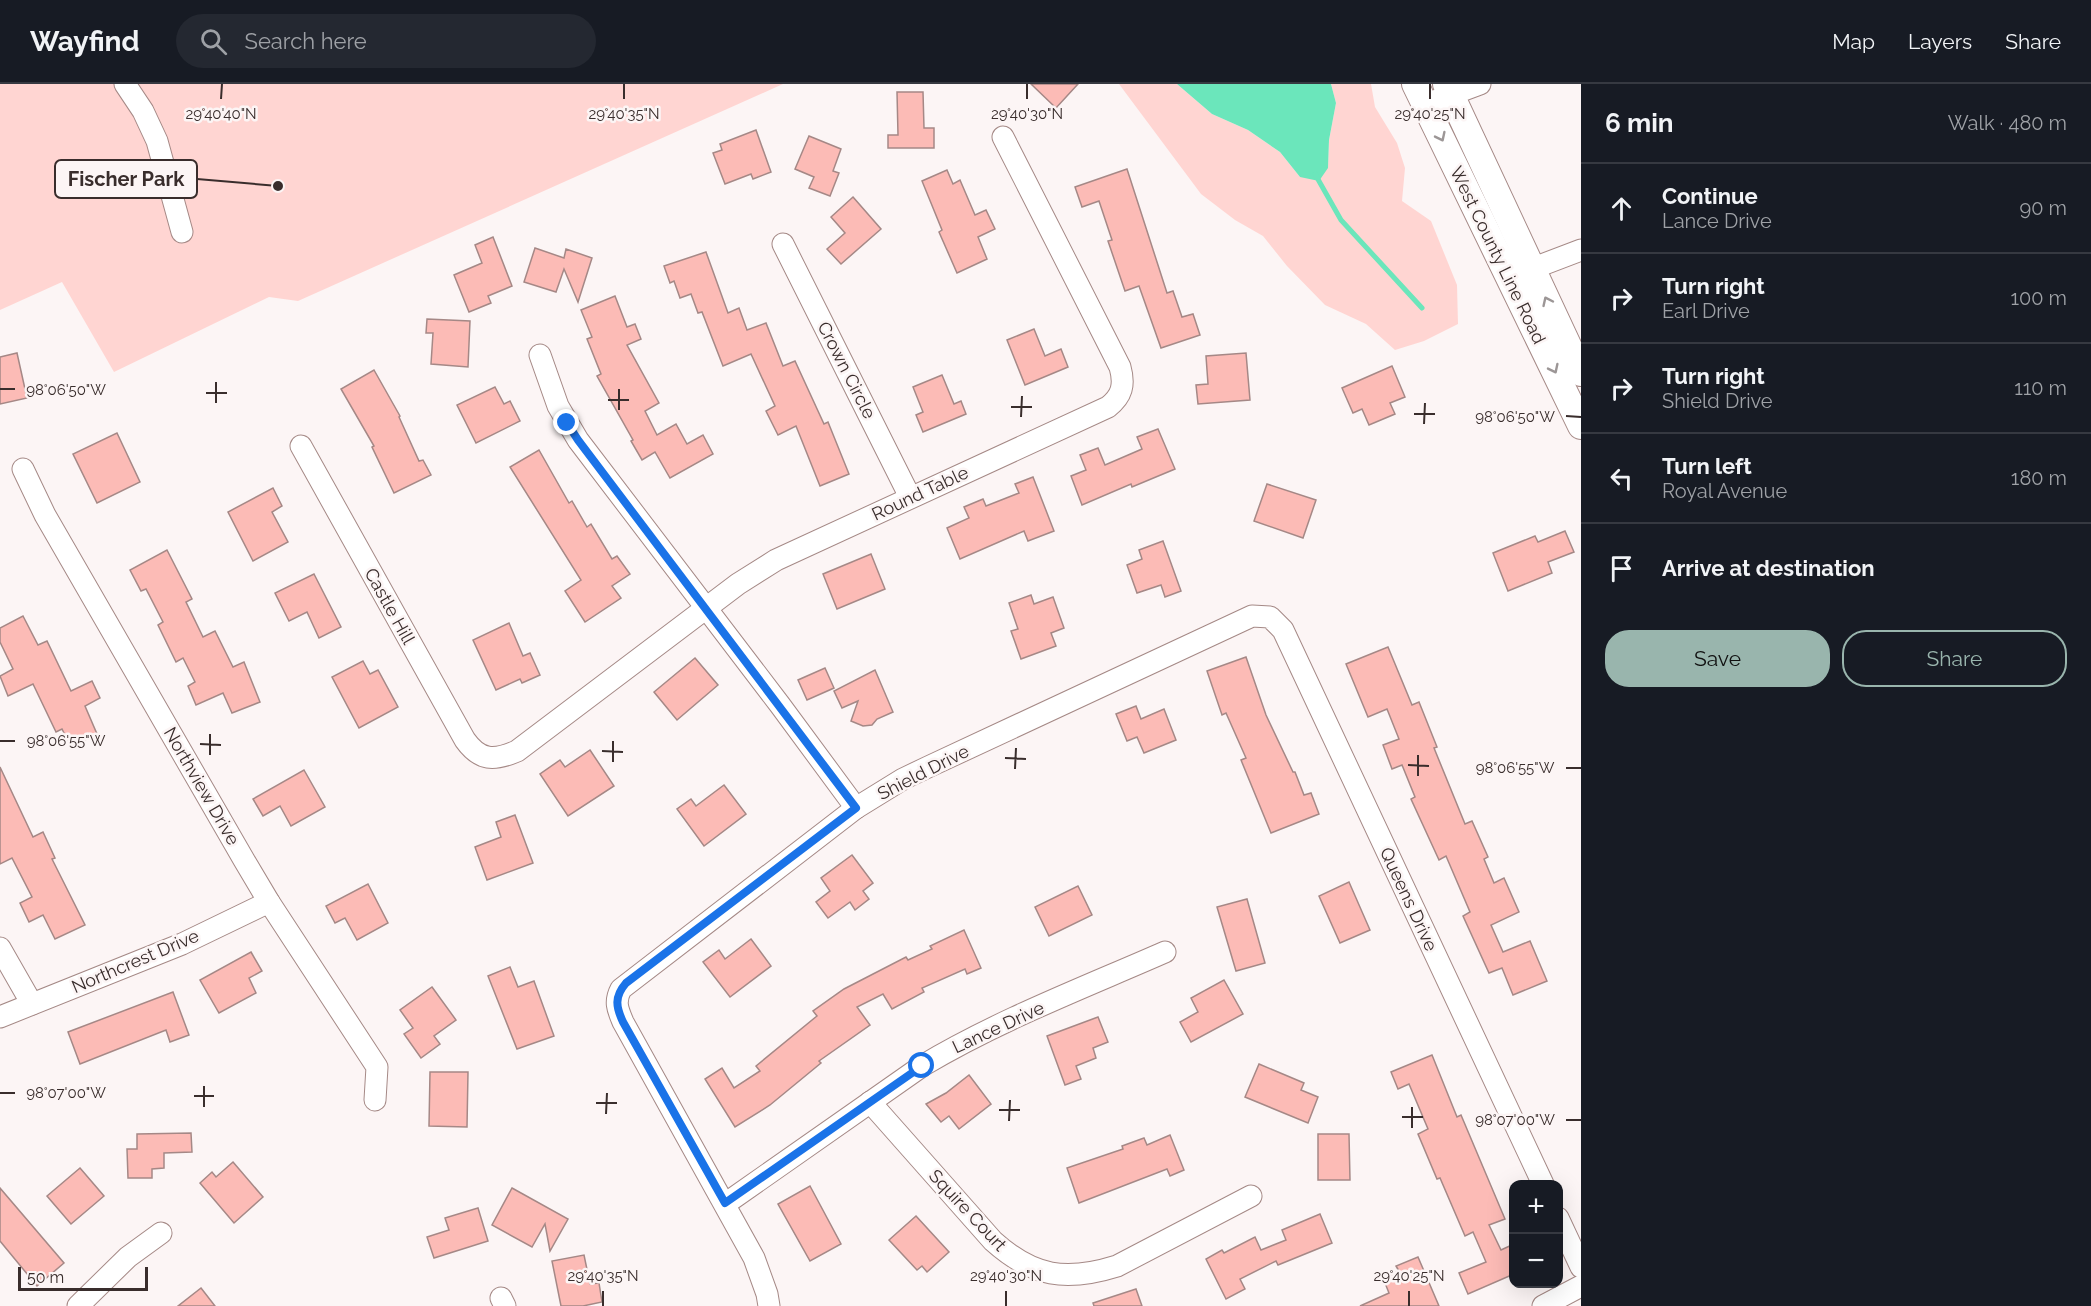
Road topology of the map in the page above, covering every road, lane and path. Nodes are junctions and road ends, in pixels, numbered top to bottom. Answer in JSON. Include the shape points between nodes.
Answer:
{"nodes":[{"id":1,"x":125,"y":84,"type":"edge"},
{"id":2,"x":1480,"y":84,"type":"edge"},
{"id":3,"x":1448,"y":89,"type":"edge"},
{"id":4,"x":1420,"y":94,"type":"edge"},
{"id":5,"x":1003,"y":137,"type":"dead end"},
{"id":6,"x":182,"y":232,"type":"dead end"},
{"id":7,"x":783,"y":244,"type":"dead end"},
{"id":8,"x":1581,"y":250,"type":"edge"},
{"id":9,"x":1520,"y":273,"type":"junction"},
{"id":10,"x":540,"y":355,"type":"dead end"},
{"id":11,"x":1581,"y":373,"type":"edge"},
{"id":12,"x":1581,"y":426,"type":"edge"},
{"id":13,"x":301,"y":446,"type":"dead end"},
{"id":14,"x":23,"y":469,"type":"dead end"},
{"id":15,"x":910,"y":497,"type":"junction"},
{"id":16,"x":705,"y":609,"type":"junction"},
{"id":17,"x":1270,"y":617,"type":"joint"},
{"id":18,"x":488,"y":758,"type":"joint"},
{"id":19,"x":856,"y":808,"type":"junction"},
{"id":20,"x":269,"y":902,"type":"junction"},
{"id":21,"x":0,"y":948,"type":"edge"},
{"id":22,"x":1165,"y":952,"type":"dead end"},
{"id":23,"x":32,"y":1004,"type":"junction"},
{"id":24,"x":0,"y":1017,"type":"edge"},
{"id":25,"x":375,"y":1100,"type":"dead end"},
{"id":26,"x":870,"y":1102,"type":"junction"},
{"id":27,"x":1541,"y":1180,"type":"edge"},
{"id":28,"x":1251,"y":1196,"type":"dead end"},
{"id":29,"x":725,"y":1203,"type":"junction"},
{"id":30,"x":1563,"y":1228,"type":"edge"},
{"id":31,"x":161,"y":1233,"type":"dead end"},
{"id":32,"x":1581,"y":1266,"type":"edge"},
{"id":33,"x":1581,"y":1286,"type":"edge"},
{"id":34,"x":78,"y":1306,"type":"edge"},
{"id":35,"x":769,"y":1306,"type":"edge"},
{"id":36,"x":1544,"y":1306,"type":"edge"}],
"edges":[{"from":1,"to":6,"type":"street","via":[[157,141]]},
{"from":2,"to":3,"type":"street"},
{"from":3,"to":4,"type":"street"},
{"from":3,"to":9,"type":"main road","name":"West County Line Road"},
{"from":4,"to":9,"type":"main road","name":"West County Line Road","one_way":true},
{"from":5,"to":15,"type":"street","name":"Round Table","via":[[1120,367],[1123,389],[1108,407]]},
{"from":7,"to":15,"type":"street","name":"Crown Circle"},
{"from":8,"to":9,"type":"street"},
{"from":11,"to":9,"type":"main road","name":"West County Line Road","one_way":true},
{"from":9,"to":12,"type":"main road","name":"West County Line Road","one_way":true},
{"from":10,"to":16,"type":"street","via":[[558,406],[578,440]]},
{"from":13,"to":18,"type":"street","name":"Castle Hill","via":[[465,740],[478,754]]},
{"from":14,"to":20,"type":"street","name":"Northview Drive","via":[[45,515]]},
{"from":15,"to":16,"type":"street","name":"Round Table","via":[[776,560]]},
{"from":16,"to":18,"type":"street","name":"Round Table","via":[[517,751]]},
{"from":16,"to":19,"type":"street"},
{"from":17,"to":19,"type":"street","name":"Shield Drive","via":[[1252,616],[903,779]]},
{"from":17,"to":27,"type":"street","name":"Queens Drive","via":[[1283,630]]},
{"from":19,"to":29,"type":"street","name":"Shield Drive","via":[[626,983],[616,998],[623,1022]]},
{"from":20,"to":23,"type":"street","name":"Northcrest Drive","via":[[182,944]]},
{"from":20,"to":25,"type":"street","name":"Northview Drive","via":[[377,1067]]},
{"from":21,"to":23,"type":"street"},
{"from":22,"to":26,"type":"street","name":"Lance Drive","via":[[973,1037]]},
{"from":23,"to":24,"type":"street","name":"Northcrest Drive"},
{"from":26,"to":28,"type":"street","name":"Squire Court","via":[[993,1241],[1008,1255],[1050,1274],[1095,1273],[1117,1266]]},
{"from":26,"to":29,"type":"street","name":"Lance Drive"},
{"from":29,"to":35,"type":"street","via":[[754,1258]]},
{"from":30,"to":32,"type":"street"},
{"from":31,"to":34,"type":"street","via":[[128,1257]]},
{"from":33,"to":36,"type":"street"}]}
